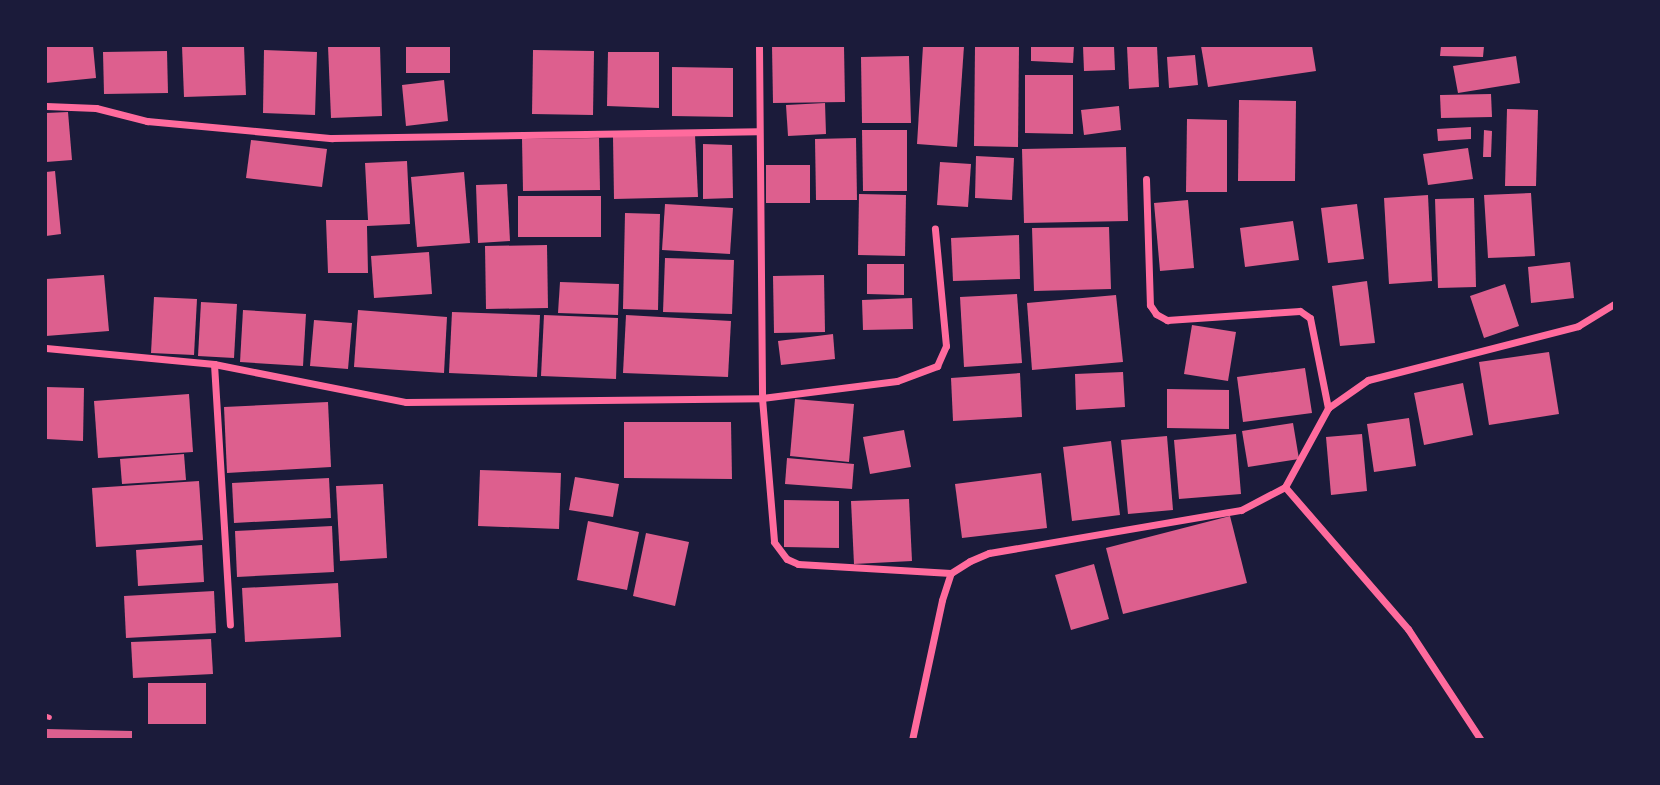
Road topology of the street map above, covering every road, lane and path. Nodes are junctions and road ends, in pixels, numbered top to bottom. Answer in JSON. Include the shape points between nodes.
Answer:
{"nodes":[{"id":1,"x":759,"y":46,"type":"edge"},
{"id":2,"x":46,"y":106,"type":"edge"},
{"id":3,"x":758,"y":131,"type":"junction"},
{"id":4,"x":1146,"y":179,"type":"dead end"},
{"id":5,"x":934,"y":229,"type":"dead end"},
{"id":6,"x":1615,"y":304,"type":"edge"},
{"id":7,"x":46,"y":348,"type":"edge"},
{"id":8,"x":214,"y":364,"type":"junction"},
{"id":9,"x":762,"y":398,"type":"junction"},
{"id":10,"x":1328,"y":408,"type":"junction"},
{"id":11,"x":1285,"y":486,"type":"junction"},
{"id":12,"x":951,"y":573,"type":"junction"},
{"id":13,"x":230,"y":625,"type":"dead end"},
{"id":14,"x":912,"y":740,"type":"edge"},
{"id":15,"x":1481,"y":740,"type":"edge"}],
"edges":[{"from":1,"to":3,"type":"street"},
{"from":2,"to":3,"type":"street","via":[[96,108],[147,121],[332,138]]},
{"from":3,"to":9,"type":"street"},
{"from":4,"to":10,"type":"street","via":[[1150,305],[1156,314],[1167,320],[1300,311],[1310,318]]},
{"from":5,"to":9,"type":"street","via":[[946,333],[937,366],[911,379]]},
{"from":6,"to":10,"type":"street","via":[[1578,326],[1368,380]]},
{"from":7,"to":8,"type":"street"},
{"from":8,"to":9,"type":"street","via":[[406,402]]},
{"from":8,"to":13,"type":"street"},
{"from":9,"to":12,"type":"street","via":[[772,531],[786,559],[798,565]]},
{"from":10,"to":11,"type":"street"},
{"from":11,"to":12,"type":"street","via":[[1241,510],[989,554]]},
{"from":11,"to":15,"type":"street","via":[[1408,629]]},
{"from":12,"to":14,"type":"street"}]}
